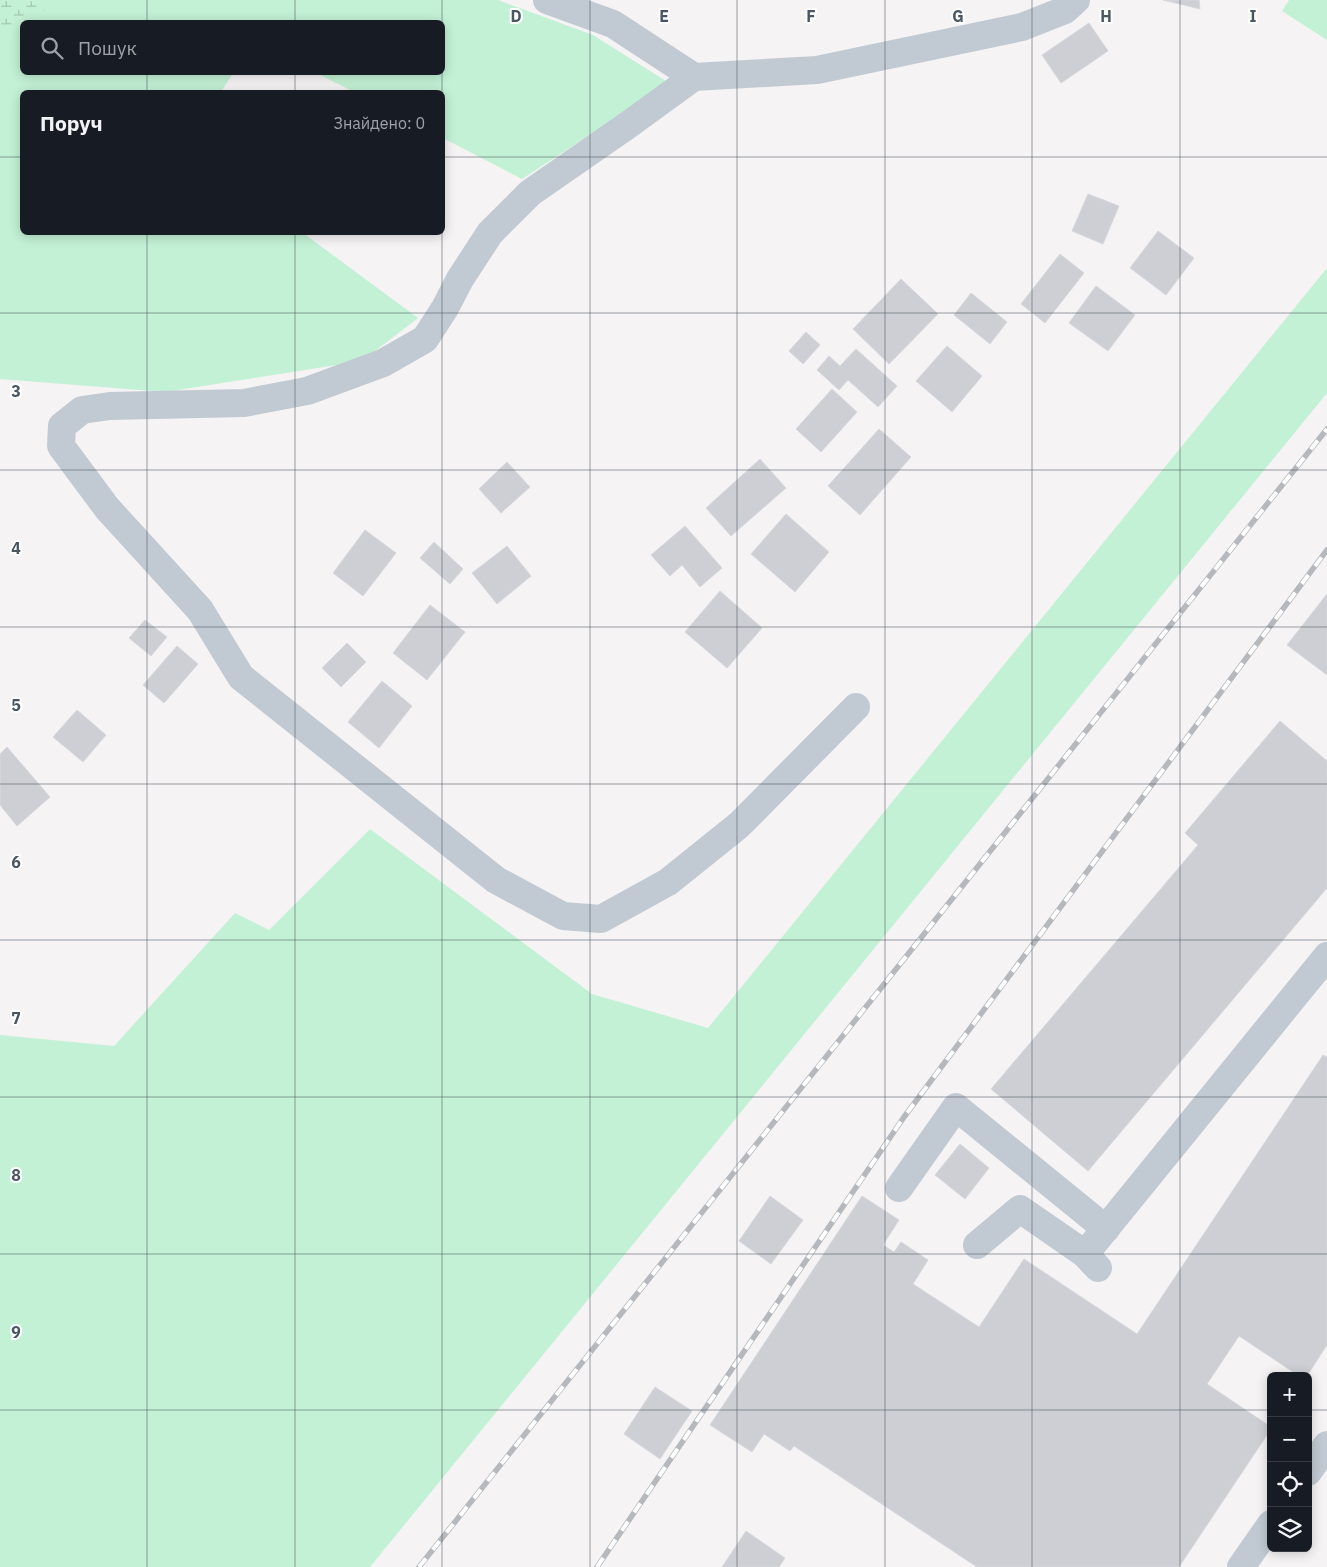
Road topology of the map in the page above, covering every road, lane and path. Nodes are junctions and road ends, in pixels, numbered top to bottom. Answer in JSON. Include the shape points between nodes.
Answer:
{"nodes":[{"id":1,"x":547,"y":0,"type":"edge"},
{"id":2,"x":1076,"y":0,"type":"edge"},
{"id":3,"x":694,"y":77,"type":"junction"},
{"id":4,"x":856,"y":707,"type":"dead end"},
{"id":5,"x":1327,"y":956,"type":"edge"},
{"id":6,"x":1043,"y":1178,"type":"junction"},
{"id":7,"x":899,"y":1188,"type":"dead end"},
{"id":8,"x":1020,"y":1209,"type":"junction"},
{"id":9,"x":1106,"y":1228,"type":"junction"},
{"id":10,"x":977,"y":1246,"type":"dead end"},
{"id":11,"x":1327,"y":1445,"type":"edge"},
{"id":12,"x":1312,"y":1466,"type":"edge"},
{"id":13,"x":1267,"y":1530,"type":"edge"},
{"id":14,"x":1240,"y":1567,"type":"edge"}],
"edges":[{"from":1,"to":3,"type":"street","via":[[613,24]]},
{"from":2,"to":3,"type":"street","via":[[1065,10],[1022,27],[818,70]]},
{"from":3,"to":4,"type":"street","via":[[530,193],[490,233],[425,339],[383,363],[307,391],[244,403],[110,406],[82,410],[62,426],[61,446],[106,508],[200,610],[240,677],[496,880],[563,916],[601,920],[668,882],[739,825]]},
{"from":5,"to":9,"type":"street"},
{"from":6,"to":7,"type":"street","via":[[956,1108]]},
{"from":6,"to":8,"type":"street"},
{"from":6,"to":9,"type":"street"},
{"from":8,"to":9,"type":"street","via":[[1092,1261]]},
{"from":8,"to":10,"type":"street"},
{"from":11,"to":12,"type":"street"},
{"from":13,"to":14,"type":"street"}]}
